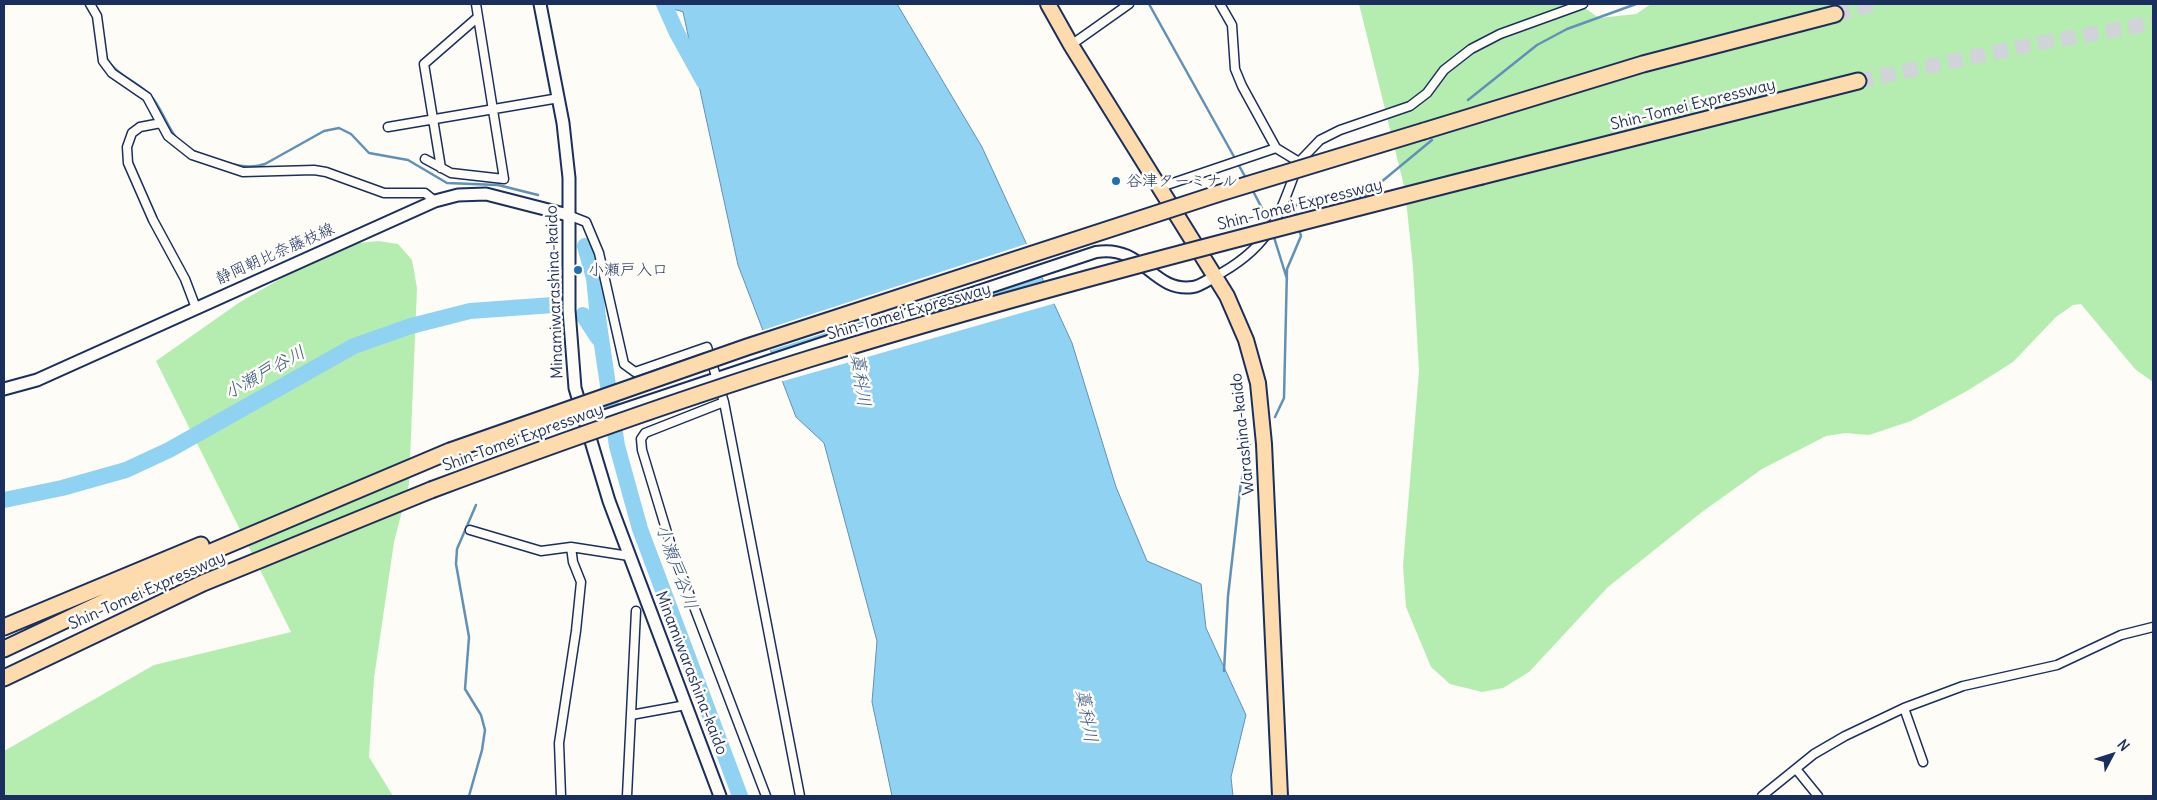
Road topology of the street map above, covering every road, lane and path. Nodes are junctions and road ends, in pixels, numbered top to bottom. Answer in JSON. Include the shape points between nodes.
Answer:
{"nodes":[{"id":1,"x":90,"y":4,"type":"edge"},
{"id":2,"x":476,"y":4,"type":"edge"},
{"id":3,"x":540,"y":4,"type":"edge"},
{"id":4,"x":1048,"y":4,"type":"edge"},
{"id":5,"x":1129,"y":4,"type":"edge"},
{"id":6,"x":1220,"y":4,"type":"edge"},
{"id":7,"x":1582,"y":4,"type":"edge"},
{"id":8,"x":1835,"y":14,"type":"tunnel mouth"},
{"id":9,"x":478,"y":17,"type":"junction"},
{"id":10,"x":1070,"y":45,"type":"junction"},
{"id":11,"x":1858,"y":81,"type":"tunnel mouth"},
{"id":12,"x":558,"y":98,"type":"junction"},
{"id":13,"x":493,"y":110,"type":"junction"},
{"id":14,"x":434,"y":120,"type":"junction"},
{"id":15,"x":161,"y":123,"type":"junction"},
{"id":16,"x":388,"y":127,"type":"dead end"},
{"id":17,"x":1276,"y":148,"type":"junction"},
{"id":18,"x":425,"y":159,"type":"dead end"},
{"id":19,"x":1299,"y":162,"type":"junction"},
{"id":20,"x":441,"y":168,"type":"junction"},
{"id":21,"x":1158,"y":188,"type":"junction"},
{"id":22,"x":434,"y":201,"type":"junction"},
{"id":23,"x":568,"y":215,"type":"junction"},
{"id":24,"x":1214,"y":277,"type":"junction"},
{"id":25,"x":196,"y":308,"type":"junction"},
{"id":26,"x":716,"y":378,"type":"junction"},
{"id":27,"x":4,"y":389,"type":"edge"},
{"id":28,"x":724,"y":402,"type":"junction"},
{"id":29,"x":585,"y":422,"type":"junction"},
{"id":30,"x":364,"y":486,"type":"junction"},
{"id":31,"x":470,"y":530,"type":"dead end"},
{"id":32,"x":571,"y":547,"type":"junction"},
{"id":33,"x":629,"y":556,"type":"junction"},
{"id":34,"x":636,"y":611,"type":"dead end"},
{"id":35,"x":4,"y":627,"type":"edge"},
{"id":36,"x":2153,"y":627,"type":"edge"},
{"id":37,"x":4,"y":649,"type":"edge"},
{"id":38,"x":4,"y":678,"type":"edge"},
{"id":39,"x":686,"y":705,"type":"junction"},
{"id":40,"x":1904,"y":708,"type":"junction"},
{"id":41,"x":631,"y":715,"type":"junction"},
{"id":42,"x":1923,"y":762,"type":"dead end"},
{"id":43,"x":1796,"y":768,"type":"junction"},
{"id":44,"x":561,"y":796,"type":"edge"},
{"id":45,"x":627,"y":796,"type":"edge"},
{"id":46,"x":720,"y":796,"type":"edge"},
{"id":47,"x":766,"y":796,"type":"edge"},
{"id":48,"x":800,"y":796,"type":"edge"},
{"id":49,"x":1280,"y":796,"type":"edge"},
{"id":50,"x":1762,"y":796,"type":"edge"},
{"id":51,"x":1818,"y":796,"type":"edge"}],
"edges":[{"from":1,"to":15,"type":"street","via":[[97,16],[103,61],[112,73],[147,97]]},
{"from":2,"to":9,"type":"street"},
{"from":3,"to":12,"type":"main road","name":"Minamiwarashina-kaido"},
{"from":4,"to":10,"type":"highway","name":"Warashina-kaido"},
{"from":5,"to":10,"type":"street"},
{"from":6,"to":17,"type":"street","via":[[1232,25],[1235,69]]},
{"from":7,"to":19,"type":"street","via":[[1500,34],[1471,49],[1444,70],[1427,93],[1410,106],[1320,140]]},
{"from":8,"to":30,"type":"highway","name":"Shin-Tomei Expressway","bridge":true,"via":[[1643,64],[1220,193],[747,347],[450,451]]},
{"from":9,"to":13,"type":"street"},
{"from":9,"to":14,"type":"street","via":[[424,64]]},
{"from":10,"to":21,"type":"highway","name":"Warashina-kaido"},
{"from":11,"to":38,"type":"highway","name":"Shin-Tomei Expressway","bridge":true,"via":[[1190,251],[868,341],[640,414],[431,490],[203,583]]},
{"from":12,"to":13,"type":"street"},
{"from":12,"to":23,"type":"main road","name":"Minamiwarashina-kaido","via":[[569,178]]},
{"from":13,"to":14,"type":"street"},
{"from":13,"to":20,"type":"street","via":[[504,179],[451,173]]},
{"from":14,"to":16,"type":"street"},
{"from":14,"to":20,"type":"street"},
{"from":15,"to":22,"type":"street","via":[[168,136],[192,155],[230,169],[258,173],[314,170],[384,193],[425,193]]},
{"from":15,"to":25,"type":"street","via":[[140,127],[132,133],[128,163]]},
{"from":17,"to":19,"type":"street"},
{"from":17,"to":21,"type":"street"},
{"from":18,"to":20,"type":"street"},
{"from":19,"to":24,"type":"street","via":[[1279,216],[1267,237],[1234,266]]},
{"from":21,"to":24,"type":"highway","name":"Warashina-kaido"},
{"from":22,"to":23,"type":"main road","name":"静岡朝比奈藤枝線","via":[[458,195],[486,194]]},
{"from":22,"to":25,"type":"main road","name":"静岡朝比奈藤枝線"},
{"from":23,"to":26,"type":"street","via":[[586,222],[599,253],[624,364],[636,372],[707,347]]},
{"from":23,"to":29,"type":"main road","name":"Minamiwarashina-kaido","via":[[569,310],[575,388]]},
{"from":24,"to":26,"type":"street","via":[[1194,287],[1174,286],[1128,254],[1110,250],[1096,252]]},
{"from":24,"to":49,"type":"highway","name":"Warashina-kaido","via":[[1239,320],[1258,383],[1264,444]]},
{"from":25,"to":27,"type":"main road","name":"静岡朝比奈藤枝線","via":[[36,380]]},
{"from":26,"to":28,"type":"street"},
{"from":26,"to":29,"type":"street"},
{"from":28,"to":47,"type":"street","via":[[645,433],[641,439],[642,450],[672,549]]},
{"from":28,"to":48,"type":"street"},
{"from":29,"to":33,"type":"main road","name":"Minamiwarashina-kaido"},
{"from":30,"to":35,"type":"highway","via":[[206,544]]},
{"from":30,"to":37,"type":"highway","name":"Shin-Tomei Expressway","via":[[199,557]]},
{"from":31,"to":32,"type":"street","via":[[541,551]]},
{"from":32,"to":33,"type":"street"},
{"from":32,"to":44,"type":"street","via":[[581,582],[559,743]]},
{"from":33,"to":39,"type":"main road","name":"Minamiwarashina-kaido"},
{"from":34,"to":41,"type":"street"},
{"from":36,"to":40,"type":"street","via":[[2121,635],[2057,665],[1963,686]]},
{"from":39,"to":41,"type":"street"},
{"from":39,"to":46,"type":"main road","name":"Minamiwarashina-kaido"},
{"from":40,"to":42,"type":"street"},
{"from":40,"to":43,"type":"street","via":[[1845,736]]},
{"from":41,"to":45,"type":"street"},
{"from":43,"to":50,"type":"street"},
{"from":43,"to":51,"type":"street"}]}
